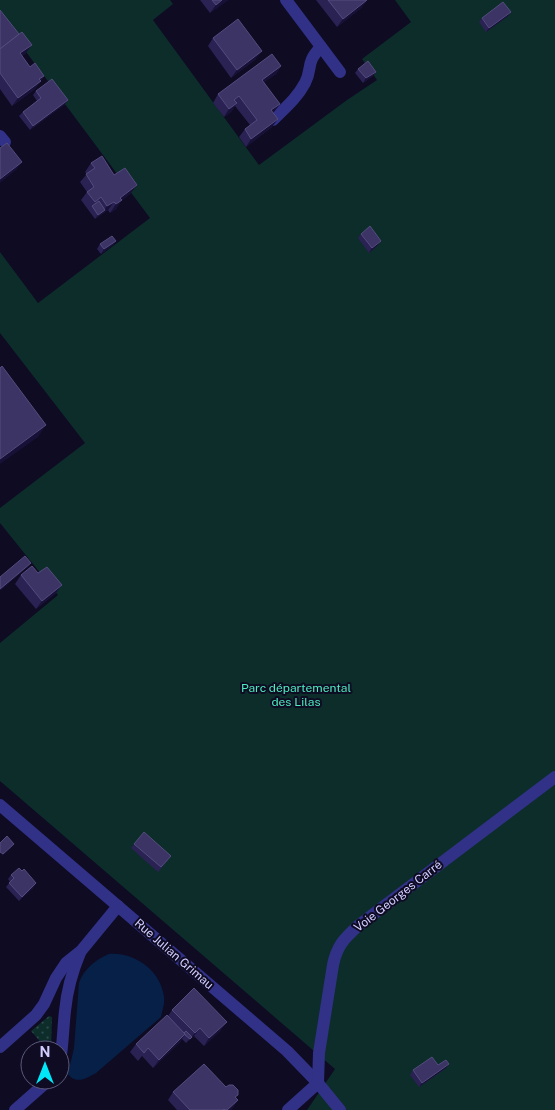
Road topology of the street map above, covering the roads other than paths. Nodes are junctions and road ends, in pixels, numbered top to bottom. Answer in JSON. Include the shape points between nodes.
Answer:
{"nodes":[{"id":1,"x":286,"y":0,"type":"edge"},
{"id":2,"x":321,"y":47,"type":"junction"},
{"id":3,"x":340,"y":72,"type":"dead end"},
{"id":4,"x":272,"y":120,"type":"edge"},
{"id":5,"x":555,"y":777,"type":"edge"},
{"id":6,"x":0,"y":805,"type":"edge"},
{"id":7,"x":118,"y":906,"type":"junction"},
{"id":8,"x":81,"y":951,"type":"junction"},
{"id":9,"x":62,"y":1040,"type":"edge"},
{"id":10,"x":0,"y":1047,"type":"edge"},
{"id":11,"x":318,"y":1083,"type":"junction"},
{"id":12,"x":38,"y":1090,"type":"edge"},
{"id":13,"x":15,"y":1110,"type":"edge"},
{"id":14,"x":288,"y":1110,"type":"edge"},
{"id":15,"x":340,"y":1110,"type":"edge"}],
"edges":[{"from":1,"to":2,"type":"street"},
{"from":2,"to":3,"type":"street"},
{"from":2,"to":4,"type":"street","via":[[312,55],[306,81],[293,101]]},
{"from":5,"to":11,"type":"street","name":"Voie Georges Carré","via":[[358,925],[343,940],[333,965],[319,1053]]},
{"from":6,"to":7,"type":"street","name":"Rue Julian Grimau"},
{"from":7,"to":8,"type":"street"},
{"from":7,"to":11,"type":"street","name":"Rue Julian Grimau","via":[[287,1051]]},
{"from":8,"to":9,"type":"street","via":[[69,985]]},
{"from":8,"to":10,"type":"street","via":[[66,963],[36,1015]]},
{"from":11,"to":14,"type":"street"},
{"from":11,"to":15,"type":"street","name":"Rue Julian Grimau"},
{"from":12,"to":13,"type":"street"}]}
